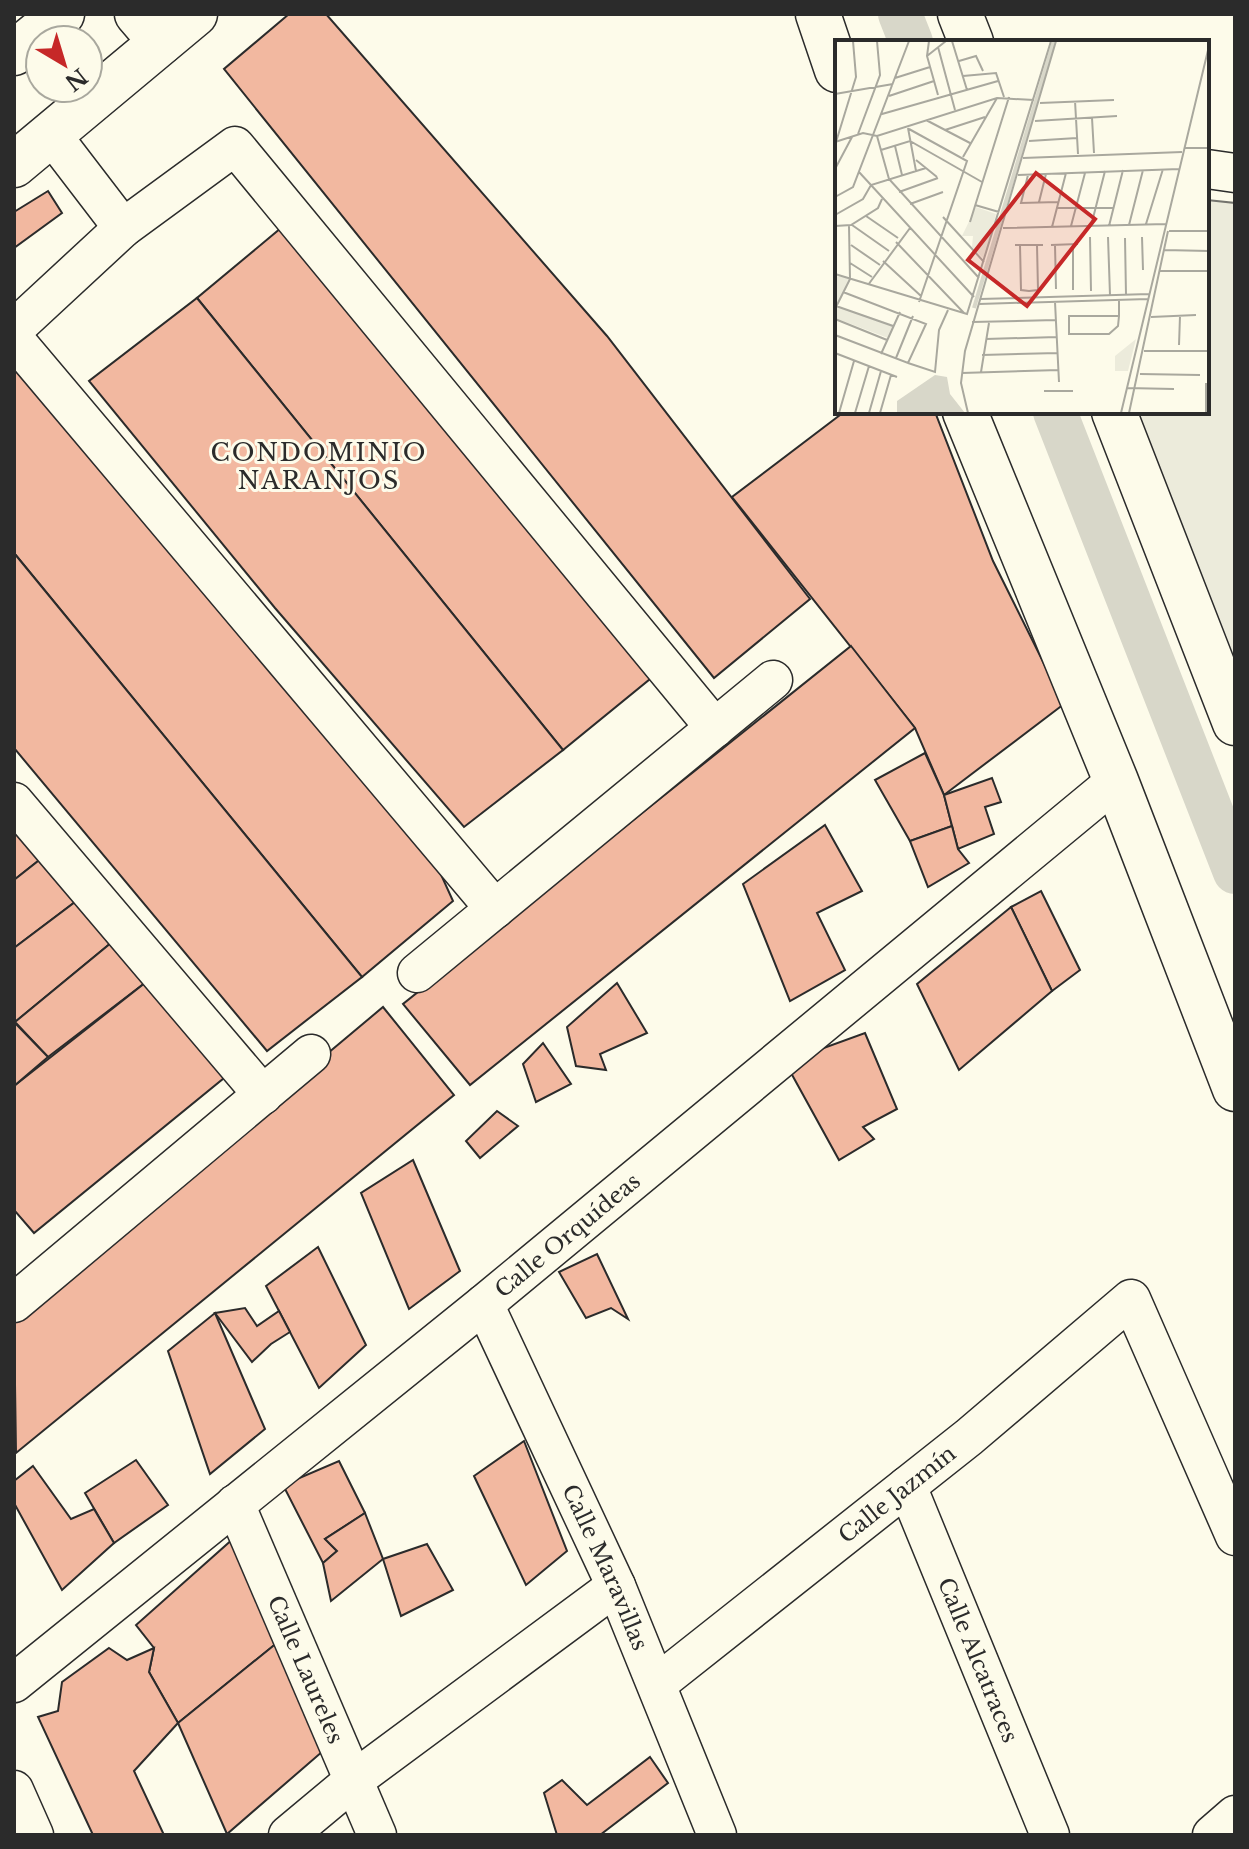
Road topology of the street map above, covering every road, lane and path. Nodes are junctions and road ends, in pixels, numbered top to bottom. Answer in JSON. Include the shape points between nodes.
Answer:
{"nodes":[{"id":1,"x":62,"y":14,"type":"edge"},
{"id":2,"x":195,"y":14,"type":"edge"},
{"id":3,"x":818,"y":14,"type":"edge"},
{"id":4,"x":960,"y":14,"type":"edge"},
{"id":5,"x":149,"y":28,"type":"edge"},
{"id":6,"x":970,"y":40,"type":"edge"},
{"id":7,"x":14,"y":53,"type":"edge"},
{"id":8,"x":835,"y":64,"type":"edge"},
{"id":9,"x":51,"y":134,"type":"junction"},
{"id":10,"x":14,"y":165,"type":"edge"},
{"id":11,"x":1209,"y":169,"type":"edge"},
{"id":12,"x":1235,"y":173,"type":"edge"},
{"id":13,"x":123,"y":228,"type":"junction"},
{"id":14,"x":14,"y":329,"type":"edge"},
{"id":15,"x":14,"y":339,"type":"edge"},
{"id":16,"x":966,"y":414,"type":"edge"},
{"id":17,"x":1115,"y":414,"type":"edge"},
{"id":18,"x":773,"y":680,"type":"dead end"},
{"id":19,"x":1235,"y":723,"type":"edge"},
{"id":20,"x":715,"y":728,"type":"junction"},
{"id":21,"x":1116,"y":781,"type":"junction"},
{"id":22,"x":14,"y":802,"type":"edge"},
{"id":23,"x":495,"y":909,"type":"junction"},
{"id":24,"x":417,"y":973,"type":"dead end"},
{"id":25,"x":311,"y":1054,"type":"dead end"},
{"id":26,"x":1235,"y":1089,"type":"edge"},
{"id":27,"x":263,"y":1095,"type":"junction"},
{"id":28,"x":19,"y":1288,"type":"edge"},
{"id":29,"x":484,"y":1304,"type":"junction"},
{"id":30,"x":907,"y":1486,"type":"junction"},
{"id":31,"x":235,"y":1504,"type":"junction"},
{"id":32,"x":1235,"y":1536,"type":"edge"},
{"id":33,"x":616,"y":1586,"type":"junction"},
{"id":34,"x":14,"y":1683,"type":"edge"},
{"id":35,"x":657,"y":1684,"type":"junction"},
{"id":36,"x":354,"y":1780,"type":"junction"},
{"id":37,"x":14,"y":1790,"type":"edge"},
{"id":38,"x":1235,"y":1815,"type":"edge"},
{"id":39,"x":34,"y":1835,"type":"edge"},
{"id":40,"x":288,"y":1835,"type":"edge"},
{"id":41,"x":377,"y":1835,"type":"edge"},
{"id":42,"x":717,"y":1835,"type":"edge"},
{"id":43,"x":1050,"y":1835,"type":"edge"},
{"id":44,"x":1212,"y":1835,"type":"edge"}],
"edges":[{"from":1,"to":7,"type":"street"},
{"from":2,"to":5,"type":"street"},
{"from":3,"to":8,"type":"street"},
{"from":4,"to":6,"type":"street"},
{"from":5,"to":9,"type":"street"},
{"from":9,"to":10,"type":"street"},
{"from":9,"to":13,"type":"street"},
{"from":11,"to":12,"type":"street"},
{"from":13,"to":14,"type":"street"},
{"from":13,"to":20,"type":"street","via":[[235,146]]},
{"from":15,"to":23,"type":"street"},
{"from":16,"to":21,"type":"street"},
{"from":17,"to":19,"type":"street"},
{"from":18,"to":20,"type":"street"},
{"from":20,"to":23,"type":"street"},
{"from":21,"to":26,"type":"street"},
{"from":21,"to":29,"type":"street","name":"Calle Orquídeas"},
{"from":22,"to":27,"type":"street"},
{"from":23,"to":24,"type":"street"},
{"from":25,"to":27,"type":"street"},
{"from":27,"to":28,"type":"street"},
{"from":29,"to":31,"type":"street","name":"Calle Orquídeas"},
{"from":29,"to":33,"type":"street","name":"Calle Maravillas"},
{"from":30,"to":32,"type":"street","name":"Calle Jazmín","via":[[1131,1299]]},
{"from":30,"to":35,"type":"street","name":"Calle Jazmín"},
{"from":30,"to":43,"type":"street","name":"Calle Alcatraces"},
{"from":31,"to":34,"type":"street","name":"Calle Orquídeas"},
{"from":31,"to":36,"type":"street","name":"Calle Laureles"},
{"from":33,"to":35,"type":"street","name":"Calle Maravillas"},
{"from":33,"to":36,"type":"street"},
{"from":35,"to":42,"type":"street","name":"Calle Maravillas"},
{"from":36,"to":40,"type":"street"},
{"from":36,"to":41,"type":"street","name":"Calle Laureles"},
{"from":37,"to":39,"type":"street"},
{"from":38,"to":44,"type":"street"}]}
